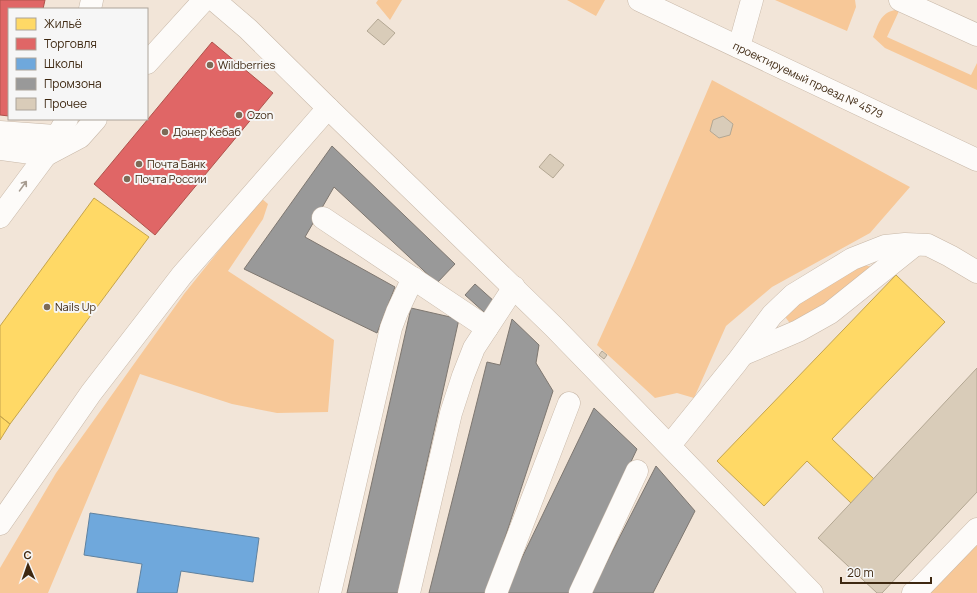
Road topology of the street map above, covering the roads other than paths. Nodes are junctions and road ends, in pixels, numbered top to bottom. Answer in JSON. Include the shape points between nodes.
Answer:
{"nodes":[{"id":1,"x":204,"y":0,"type":"edge"},
{"id":2,"x":214,"y":0,"type":"edge"},
{"id":3,"x":639,"y":0,"type":"edge"},
{"id":4,"x":752,"y":0,"type":"edge"},
{"id":5,"x":900,"y":0,"type":"edge"},
{"id":6,"x":977,"y":35,"type":"edge"},
{"id":7,"x":738,"y":47,"type":"junction"},
{"id":8,"x":148,"y":62,"type":"edge"},
{"id":9,"x":328,"y":108,"type":"junction"},
{"id":10,"x":95,"y":120,"type":"edge"},
{"id":11,"x":0,"y":132,"type":"edge"},
{"id":12,"x":56,"y":137,"type":"edge"},
{"id":13,"x":0,"y":142,"type":"edge"},
{"id":14,"x":0,"y":149,"type":"edge"},
{"id":15,"x":977,"y":160,"type":"edge"},
{"id":16,"x":0,"y":217,"type":"edge"},
{"id":17,"x":323,"y":218,"type":"dead end"},
{"id":18,"x":915,"y":245,"type":"junction"},
{"id":19,"x":977,"y":272,"type":"edge"},
{"id":20,"x":413,"y":278,"type":"junction"},
{"id":21,"x":514,"y":287,"type":"junction"},
{"id":22,"x":487,"y":328,"type":"junction"},
{"id":23,"x":743,"y":354,"type":"junction"},
{"id":24,"x":569,"y":403,"type":"dead end"},
{"id":25,"x":670,"y":445,"type":"junction"},
{"id":26,"x":638,"y":471,"type":"dead end"},
{"id":27,"x":0,"y":524,"type":"edge"},
{"id":28,"x":977,"y":529,"type":"edge"},
{"id":29,"x":330,"y":593,"type":"edge"},
{"id":30,"x":410,"y":593,"type":"edge"},
{"id":31,"x":496,"y":593,"type":"edge"},
{"id":32,"x":580,"y":593,"type":"edge"},
{"id":33,"x":812,"y":593,"type":"edge"},
{"id":34,"x":913,"y":593,"type":"edge"}],
"edges":[{"from":1,"to":8,"type":"street"},
{"from":2,"to":9,"type":"street","via":[[248,29]]},
{"from":3,"to":7,"type":"street","name":"проектируемый проезд № 4579"},
{"from":4,"to":7,"type":"street"},
{"from":5,"to":6,"type":"street"},
{"from":7,"to":15,"type":"street","name":"проектируемый проезд № 4579"},
{"from":9,"to":21,"type":"street"},
{"from":9,"to":27,"type":"street","via":[[182,275],[91,393]]},
{"from":10,"to":12,"type":"street","via":[[80,137]]},
{"from":11,"to":12,"type":"street"},
{"from":12,"to":13,"type":"street"},
{"from":12,"to":14,"type":"street"},
{"from":16,"to":12,"type":"street","one_way":true},
{"from":17,"to":20,"type":"street"},
{"from":18,"to":19,"type":"street","via":[[928,245]]},
{"from":18,"to":23,"type":"street","via":[[830,313],[798,331]]},
{"from":18,"to":23,"type":"street","via":[[885,246],[852,259],[793,295],[772,315]]},
{"from":20,"to":22,"type":"street"},
{"from":20,"to":29,"type":"street","via":[[391,328]]},
{"from":21,"to":22,"type":"street"},
{"from":21,"to":25,"type":"street"},
{"from":22,"to":30,"type":"street","via":[[474,348],[451,413]]},
{"from":23,"to":25,"type":"street"},
{"from":24,"to":31,"type":"street"},
{"from":25,"to":33,"type":"street"},
{"from":26,"to":32,"type":"street"},
{"from":28,"to":34,"type":"street"}]}
